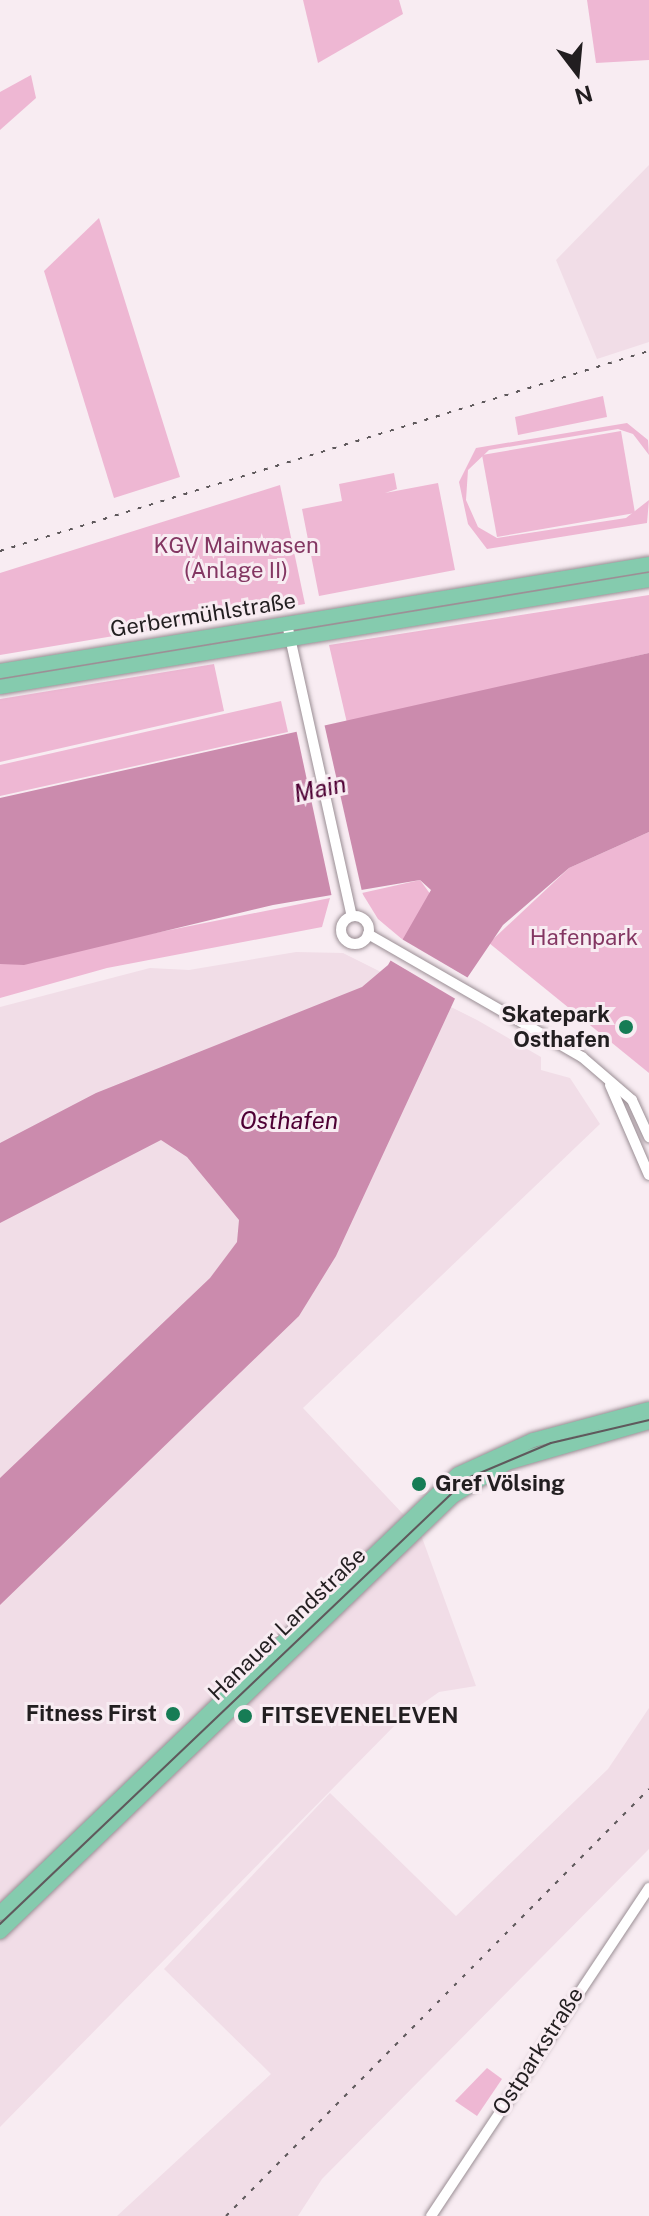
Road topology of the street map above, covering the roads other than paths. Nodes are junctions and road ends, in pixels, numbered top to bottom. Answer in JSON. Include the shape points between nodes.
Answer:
{"nodes":[{"id":1,"x":649,"y":564,"type":"edge"},
{"id":2,"x":649,"y":580,"type":"edge"},
{"id":3,"x":288,"y":631,"type":"junction"},
{"id":4,"x":0,"y":671,"type":"edge"},
{"id":5,"x":0,"y":687,"type":"edge"},
{"id":6,"x":352,"y":916,"type":"junction"},
{"id":7,"x":368,"y":934,"type":"junction"},
{"id":8,"x":608,"y":1080,"type":"junction"},
{"id":9,"x":649,"y":1137,"type":"edge"},
{"id":10,"x":649,"y":1175,"type":"edge"},
{"id":11,"x":649,"y":1409,"type":"edge"},
{"id":12,"x":649,"y":1422,"type":"edge"},
{"id":13,"x":478,"y":1472,"type":"junction"},
{"id":14,"x":419,"y":1509,"type":"junction"},
{"id":15,"x":414,"y":1533,"type":"junction"},
{"id":16,"x":390,"y":1536,"type":"junction"},
{"id":17,"x":649,"y":1888,"type":"edge"},
{"id":18,"x":0,"y":1913,"type":"edge"},
{"id":19,"x":0,"y":1932,"type":"edge"},
{"id":20,"x":431,"y":2216,"type":"edge"}],
"edges":[{"from":1,"to":3,"type":"main road","name":"Gerbermühlstraße"},
{"from":2,"to":3,"type":"main road","name":"Gerbermühlstraße"},
{"from":3,"to":4,"type":"main road","name":"Gerbermühlstraße"},
{"from":3,"to":5,"type":"main road","name":"Gerbermühlstraße"},
{"from":3,"to":6,"type":"street"},
{"from":6,"to":7,"type":"street","via":[[367,922]]},
{"from":6,"to":7,"type":"street","via":[[342,923],[344,939],[360,943]]},
{"from":7,"to":8,"type":"street"},
{"from":8,"to":9,"type":"street","via":[[632,1100]]},
{"from":8,"to":10,"type":"street"},
{"from":11,"to":13,"type":"main road","name":"Hanauer Landstraße"},
{"from":12,"to":13,"type":"main road","name":"Hanauer Landstraße"},
{"from":13,"to":14,"type":"main road","name":"Hanauer Landstraße","via":[[458,1474]]},
{"from":13,"to":15,"type":"main road","name":"Hanauer Landstraße"},
{"from":14,"to":15,"type":"main road"},
{"from":14,"to":16,"type":"main road","name":"Hanauer Landstraße"},
{"from":15,"to":16,"type":"main road"},
{"from":15,"to":19,"type":"main road","name":"Hanauer Landstraße"},
{"from":16,"to":18,"type":"main road","name":"Hanauer Landstraße"},
{"from":17,"to":20,"type":"street","name":"Ostparkstraße"}]}
